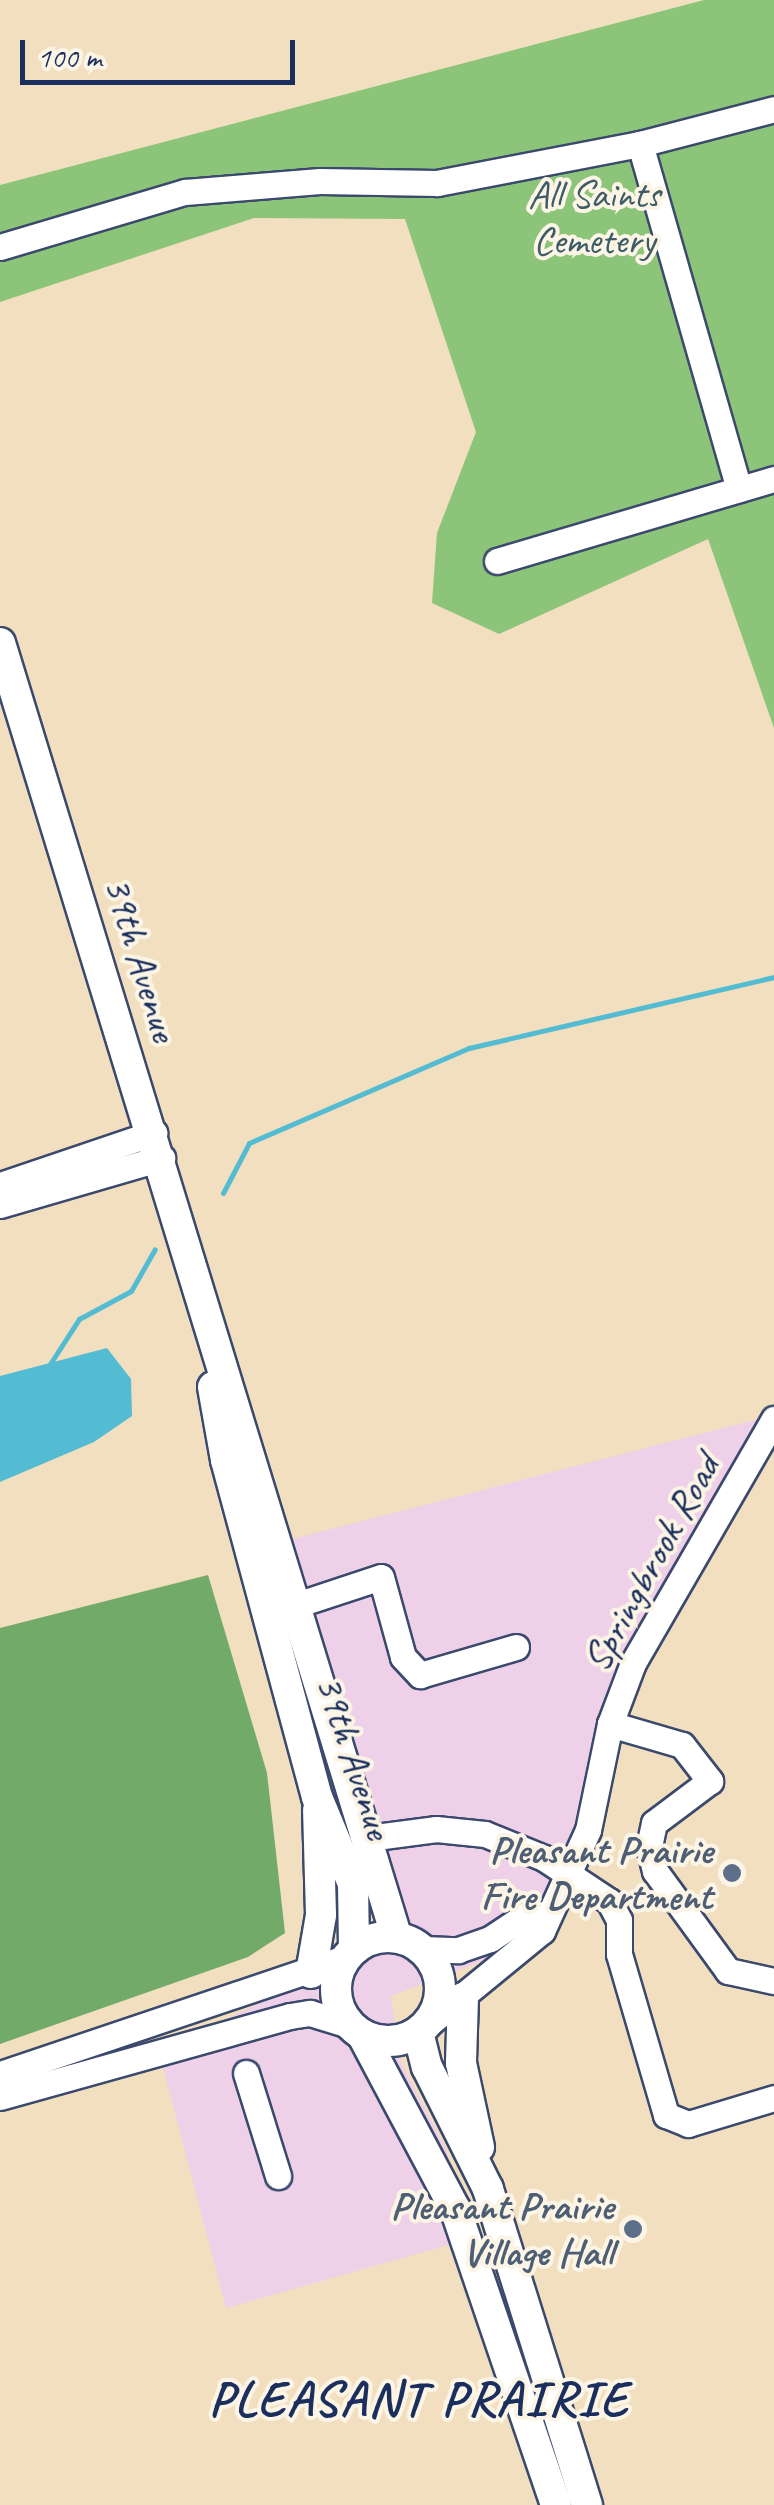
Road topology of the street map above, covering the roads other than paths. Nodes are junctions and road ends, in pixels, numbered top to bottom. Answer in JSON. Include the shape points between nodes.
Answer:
{"nodes":[{"id":1,"x":774,"y":109,"type":"edge"},
{"id":2,"x":640,"y":144,"type":"junction"},
{"id":3,"x":0,"y":247,"type":"edge"},
{"id":4,"x":774,"y":479,"type":"edge"},
{"id":5,"x":738,"y":490,"type":"junction"},
{"id":6,"x":498,"y":561,"type":"dead end"},
{"id":7,"x":0,"y":643,"type":"edge"},
{"id":8,"x":158,"y":1146,"type":"junction"},
{"id":9,"x":0,"y":1185,"type":"edge"},
{"id":10,"x":0,"y":1205,"type":"edge"},
{"id":11,"x":204,"y":1299,"type":"junction"},
{"id":12,"x":774,"y":1419,"type":"edge"},
{"id":13,"x":296,"y":1605,"type":"junction"},
{"id":14,"x":516,"y":1647,"type":"dead end"},
{"id":15,"x":610,"y":1724,"type":"junction"},
{"id":16,"x":318,"y":1797,"type":"junction"},
{"id":17,"x":368,"y":1838,"type":"junction"},
{"id":18,"x":571,"y":1875,"type":"junction"},
{"id":19,"x":546,"y":1914,"type":"junction"},
{"id":20,"x":410,"y":1943,"type":"junction"},
{"id":21,"x":350,"y":1954,"type":"junction"},
{"id":22,"x":311,"y":1973,"type":"junction"},
{"id":23,"x":774,"y":1981,"type":"edge"},
{"id":24,"x":464,"y":1998,"type":"junction"},
{"id":25,"x":422,"y":2028,"type":"junction"},
{"id":26,"x":356,"y":2030,"type":"junction"},
{"id":27,"x":246,"y":2073,"type":"dead end"},
{"id":28,"x":0,"y":2074,"type":"edge"},
{"id":29,"x":0,"y":2097,"type":"edge"},
{"id":30,"x":774,"y":2098,"type":"edge"},
{"id":31,"x":278,"y":2176,"type":"dead end"},
{"id":32,"x":488,"y":2189,"type":"junction"},
{"id":33,"x":556,"y":2505,"type":"edge"},
{"id":34,"x":587,"y":2505,"type":"edge"}],
"edges":[{"from":1,"to":2,"type":"street"},
{"from":2,"to":3,"type":"street","via":[[437,183],[320,181],[185,192]]},
{"from":2,"to":5,"type":"street"},
{"from":4,"to":5,"type":"street"},
{"from":5,"to":6,"type":"street"},
{"from":7,"to":8,"type":"main road","name":"39th Avenue"},
{"from":8,"to":9,"type":"street"},
{"from":8,"to":10,"type":"street"},
{"from":8,"to":11,"type":"main road","name":"39th Avenue"},
{"from":11,"to":13,"type":"main road","name":"39th Avenue"},
{"from":11,"to":16,"type":"main road","name":"39th Avenue","via":[[226,1460]]},
{"from":12,"to":15,"type":"street","name":"Springbrook Road","via":[[648,1635]]},
{"from":13,"to":14,"type":"street","via":[[381,1577],[403,1656],[420,1675]]},
{"from":13,"to":17,"type":"main road","name":"39th Avenue"},
{"from":15,"to":18,"type":"street","name":"Springbrook Road","via":[[588,1830]]},
{"from":15,"to":23,"type":"street","via":[[682,1744],[710,1781],[654,1823],[649,1848],[655,1871],[728,1971]]},
{"from":16,"to":21,"type":"main road","name":"39th Avenue","via":[[353,1884]]},
{"from":16,"to":22,"type":"main road","via":[[322,1915]]},
{"from":17,"to":18,"type":"street","via":[[436,1829],[485,1834]]},
{"from":17,"to":20,"type":"main road","name":"39th Avenue"},
{"from":18,"to":19,"type":"street","name":"Springbrook Road"},
{"from":18,"to":30,"type":"street","via":[[609,1901],[619,1920],[620,1954],[666,2114],[688,2124]]},
{"from":19,"to":20,"type":"street","via":[[526,1915],[490,1940],[458,1950]]},
{"from":19,"to":24,"type":"street","name":"Springbrook Road","via":[[542,1931]]},
{"from":20,"to":21,"type":"main road","via":[[374,1938]]},
{"from":20,"to":25,"type":"main road","via":[[433,1962],[440,1994]]},
{"from":21,"to":22,"type":"street"},
{"from":21,"to":26,"type":"main road","via":[[335,1992]]},
{"from":22,"to":28,"type":"street"},
{"from":24,"to":25,"type":"street","name":"Springbrook Road"},
{"from":24,"to":32,"type":"main road","via":[[461,2063]]},
{"from":25,"to":26,"type":"main road","via":[[397,2041]]},
{"from":25,"to":32,"type":"main road","via":[[428,2067]]},
{"from":26,"to":29,"type":"street","via":[[310,2013],[290,2016]]},
{"from":26,"to":33,"type":"main road","via":[[456,2212]]},
{"from":27,"to":31,"type":"street"},
{"from":32,"to":34,"type":"main road"}]}
